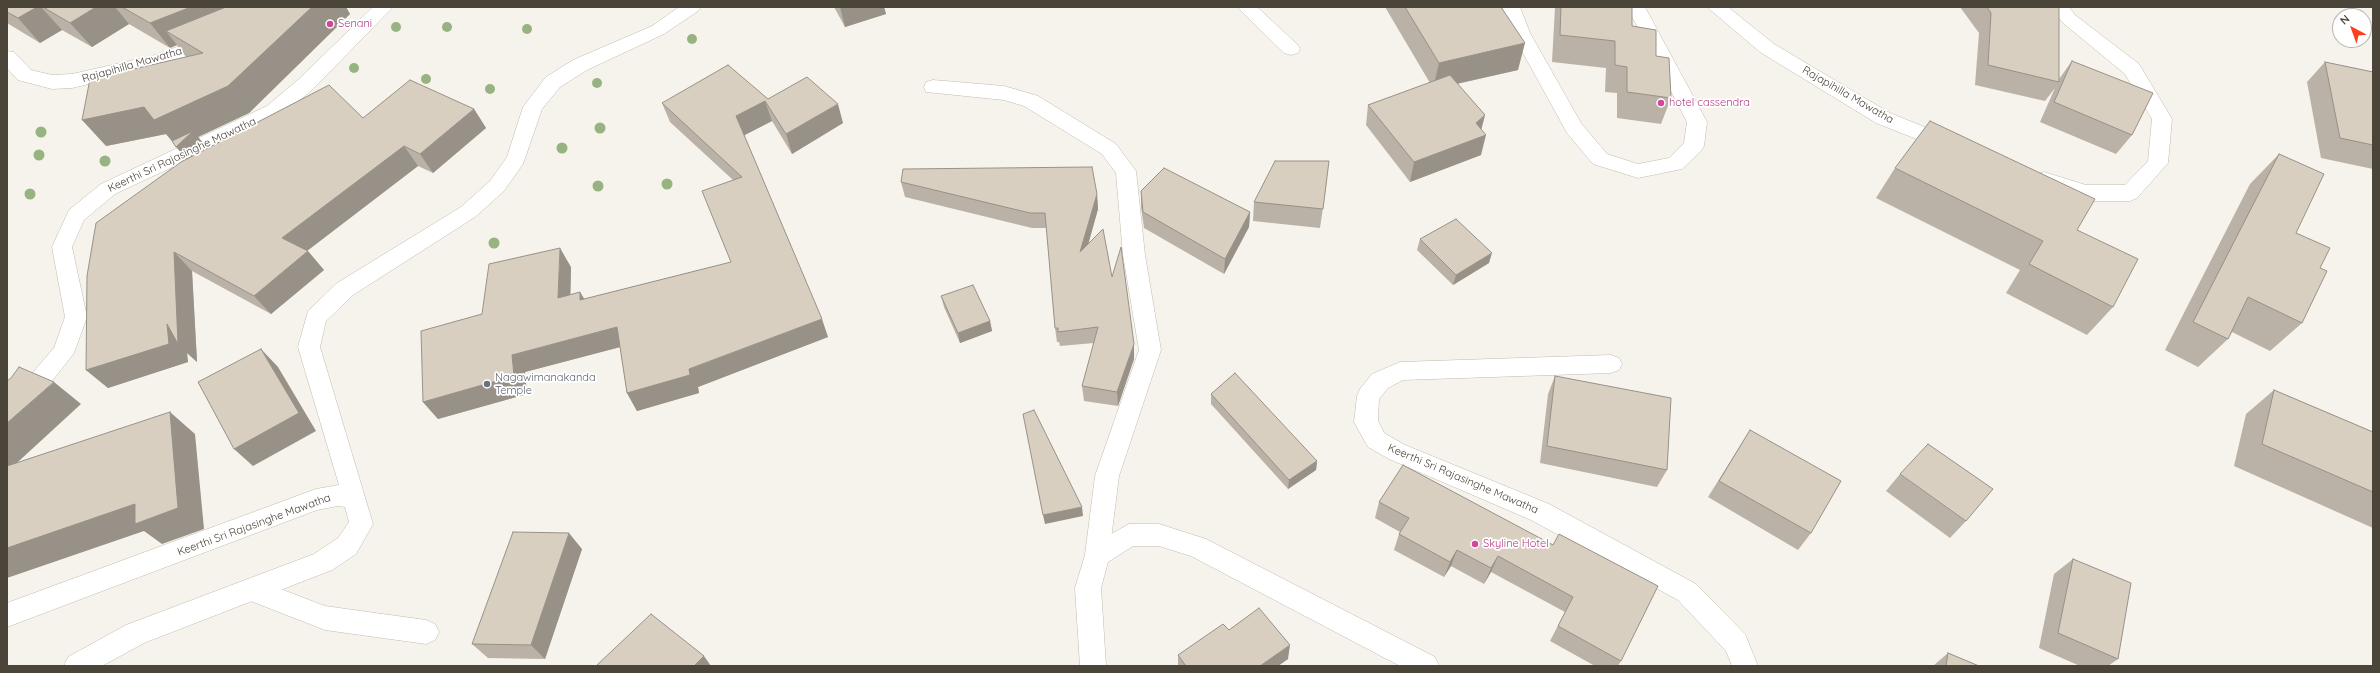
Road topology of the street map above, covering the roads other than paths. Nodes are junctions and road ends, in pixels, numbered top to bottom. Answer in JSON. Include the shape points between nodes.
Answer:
{"nodes":[{"id":1,"x":384,"y":7,"type":"edge"},
{"id":2,"x":692,"y":7,"type":"edge"},
{"id":3,"x":1246,"y":7,"type":"edge"},
{"id":4,"x":1511,"y":7,"type":"edge"},
{"id":5,"x":1636,"y":7,"type":"edge"},
{"id":6,"x":1716,"y":7,"type":"edge"},
{"id":7,"x":2059,"y":7,"type":"edge"},
{"id":8,"x":227,"y":34,"type":"edge"},
{"id":9,"x":1291,"y":49,"type":"dead end"},
{"id":10,"x":7,"y":56,"type":"edge"},
{"id":11,"x":933,"y":87,"type":"dead end"},
{"id":12,"x":1963,"y":150,"type":"edge"},
{"id":13,"x":2028,"y":174,"type":"edge"},
{"id":14,"x":1611,"y":364,"type":"dead end"},
{"id":15,"x":7,"y":411,"type":"edge"},
{"id":16,"x":355,"y":499,"type":"junction"},
{"id":17,"x":1097,"y":555,"type":"junction"},
{"id":18,"x":252,"y":590,"type":"junction"},
{"id":19,"x":7,"y":615,"type":"edge"},
{"id":20,"x":426,"y":632,"type":"dead end"},
{"id":21,"x":77,"y":666,"type":"edge"},
{"id":22,"x":1093,"y":666,"type":"edge"},
{"id":23,"x":1426,"y":666,"type":"edge"},
{"id":24,"x":1745,"y":666,"type":"edge"}],
"edges":[{"from":1,"to":15,"type":"street","name":"Keerthi Sri Rajasinghe Mawatha","via":[[306,84],[274,111],[108,189],[76,215],[62,247],[76,317],[63,353],[30,392]]},
{"from":2,"to":16,"type":"street","via":[[658,30],[580,65],[553,82],[533,107],[516,159],[497,186],[468,212],[345,289],[316,317],[309,347]]},
{"from":3,"to":9,"type":"street"},
{"from":4,"to":5,"type":"street","via":[[1521,33],[1574,128],[1600,159],[1638,170],[1675,164],[1694,146],[1697,122]]},
{"from":6,"to":12,"type":"street","name":"Rajapihilla Mawatha","via":[[1767,48],[1883,118]]},
{"from":7,"to":13,"type":"street","via":[[2069,19],[2132,69],[2162,119],[2158,163],[2130,193],[2085,193]]},
{"from":8,"to":10,"type":"street","name":"Rajapihilla Mawatha","via":[[156,61],[72,81],[52,82],[25,74]]},
{"from":11,"to":17,"type":"street","via":[[1004,93],[1031,101],[1109,150],[1126,171],[1134,255],[1150,350],[1107,476]]},
{"from":14,"to":24,"type":"street","name":"Keerthi Sri Rajasinghe Mawatha","via":[[1400,371],[1380,381],[1368,396],[1366,422],[1376,440],[1397,452],[1540,512],[1687,592],[1736,643]]},
{"from":16,"to":18,"type":"street","via":[[361,524],[347,546],[323,562]]},
{"from":16,"to":19,"type":"street","name":"Keerthi Sri Rajasinghe Mawatha","via":[[338,495],[316,500]]},
{"from":17,"to":22,"type":"street","via":[[1088,588]]},
{"from":17,"to":23,"type":"street","via":[[1129,535],[1159,535],[1197,547]]},
{"from":18,"to":20,"type":"street","via":[[325,618]]},
{"from":18,"to":21,"type":"street","via":[[135,634]]}]}
